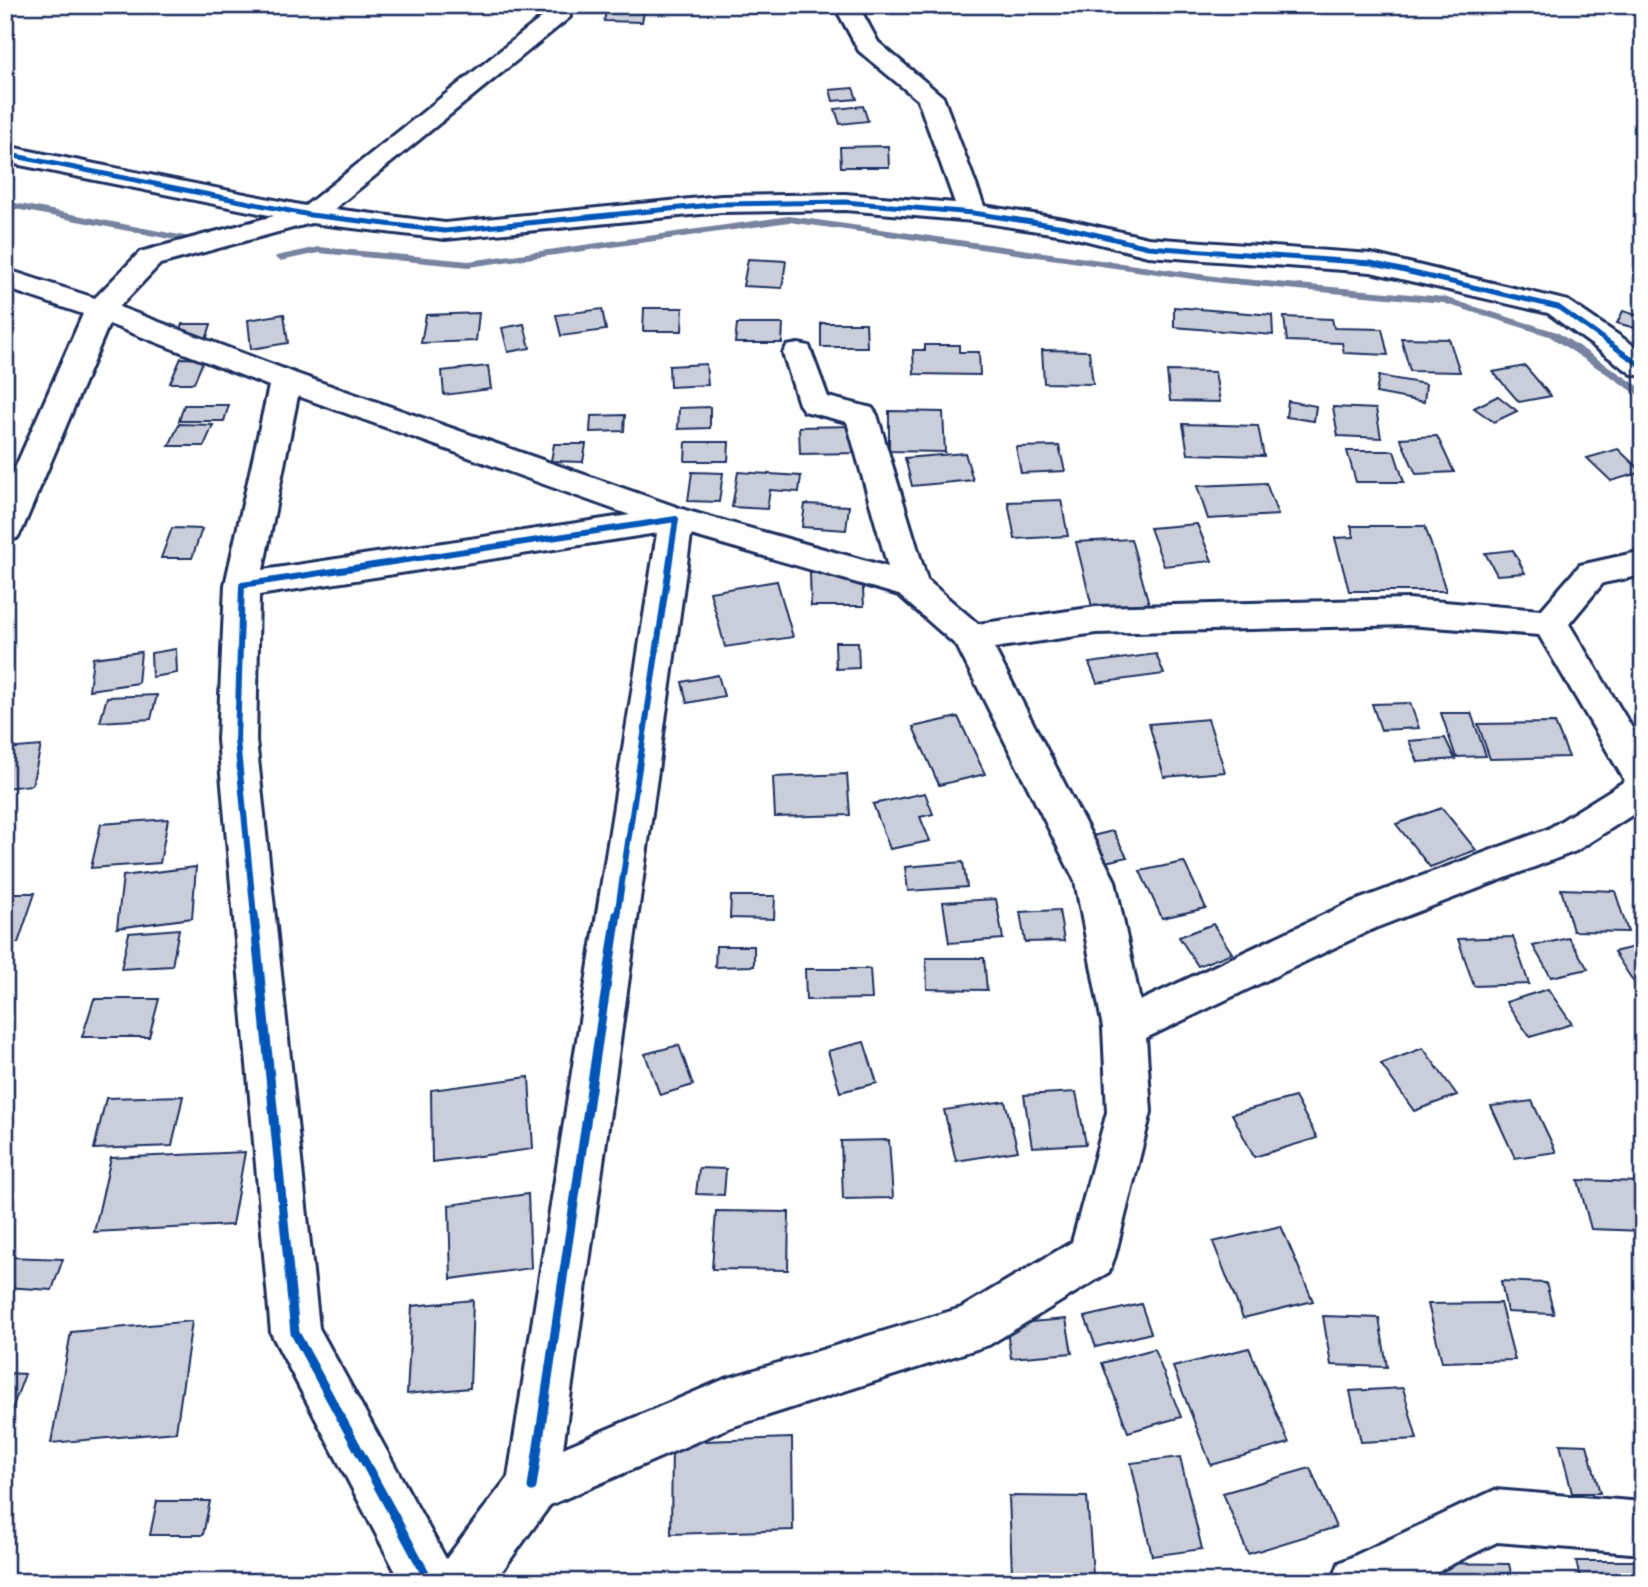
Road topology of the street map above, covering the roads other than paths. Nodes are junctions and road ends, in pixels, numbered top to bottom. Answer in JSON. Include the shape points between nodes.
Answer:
{"nodes":[{"id":1,"x":556,"y":5,"type":"edge"},
{"id":2,"x":846,"y":5,"type":"edge"},
{"id":3,"x":5,"y":154,"type":"edge"},
{"id":4,"x":973,"y":213,"type":"junction"},
{"id":5,"x":310,"y":215,"type":"junction"},
{"id":6,"x":5,"y":278,"type":"edge"},
{"id":7,"x":100,"y":310,"type":"junction"},
{"id":8,"x":798,"y":353,"type":"dead end"},
{"id":9,"x":1643,"y":367,"type":"edge"},
{"id":10,"x":286,"y":382,"type":"junction"},
{"id":11,"x":676,"y":519,"type":"junction"},
{"id":12,"x":5,"y":530,"type":"edge"},
{"id":13,"x":1643,"y":563,"type":"edge"},
{"id":14,"x":242,"y":584,"type":"junction"},
{"id":15,"x":911,"y":586,"type":"junction"},
{"id":16,"x":1550,"y":623,"type":"junction"},
{"id":17,"x":971,"y":638,"type":"junction"},
{"id":18,"x":1643,"y":779,"type":"edge"},
{"id":19,"x":1643,"y":789,"type":"edge"},
{"id":20,"x":1124,"y":1028,"type":"junction"},
{"id":21,"x":532,"y":1487,"type":"junction"},
{"id":22,"x":1643,"y":1528,"type":"edge"},
{"id":23,"x":430,"y":1582,"type":"edge"},
{"id":24,"x":461,"y":1582,"type":"edge"},
{"id":25,"x":1358,"y":1582,"type":"edge"}],
"edges":[{"from":1,"to":5,"type":"street","via":[[558,17]]},
{"from":2,"to":4,"type":"street","via":[[867,46],[930,97]]},
{"from":3,"to":5,"type":"street"},
{"from":4,"to":5,"type":"street","via":[[845,202],[721,204],[445,231]]},
{"from":4,"to":9,"type":"street","via":[[1064,227],[1148,247],[1371,263],[1558,307]]},
{"from":5,"to":7,"type":"street","via":[[150,258]]},
{"from":6,"to":7,"type":"street"},
{"from":7,"to":10,"type":"street"},
{"from":7,"to":12,"type":"street"},
{"from":8,"to":15,"type":"street","via":[[815,404],[862,415]]},
{"from":10,"to":11,"type":"street"},
{"from":10,"to":14,"type":"street"},
{"from":11,"to":14,"type":"street"},
{"from":11,"to":15,"type":"street"},
{"from":11,"to":21,"type":"street"},
{"from":13,"to":16,"type":"street","via":[[1592,573]]},
{"from":14,"to":23,"type":"street","via":[[237,740],[295,1333]]},
{"from":15,"to":17,"type":"street"},
{"from":16,"to":17,"type":"street","via":[[1408,612],[1097,620]]},
{"from":16,"to":18,"type":"street"},
{"from":17,"to":20,"type":"street","via":[[1095,881]]},
{"from":19,"to":20,"type":"street","via":[[1562,840],[1361,916]]},
{"from":20,"to":21,"type":"street","via":[[1129,1112],[1092,1256],[972,1328],[725,1404]]},
{"from":21,"to":24,"type":"street"},
{"from":22,"to":25,"type":"street","via":[[1495,1516]]}]}
